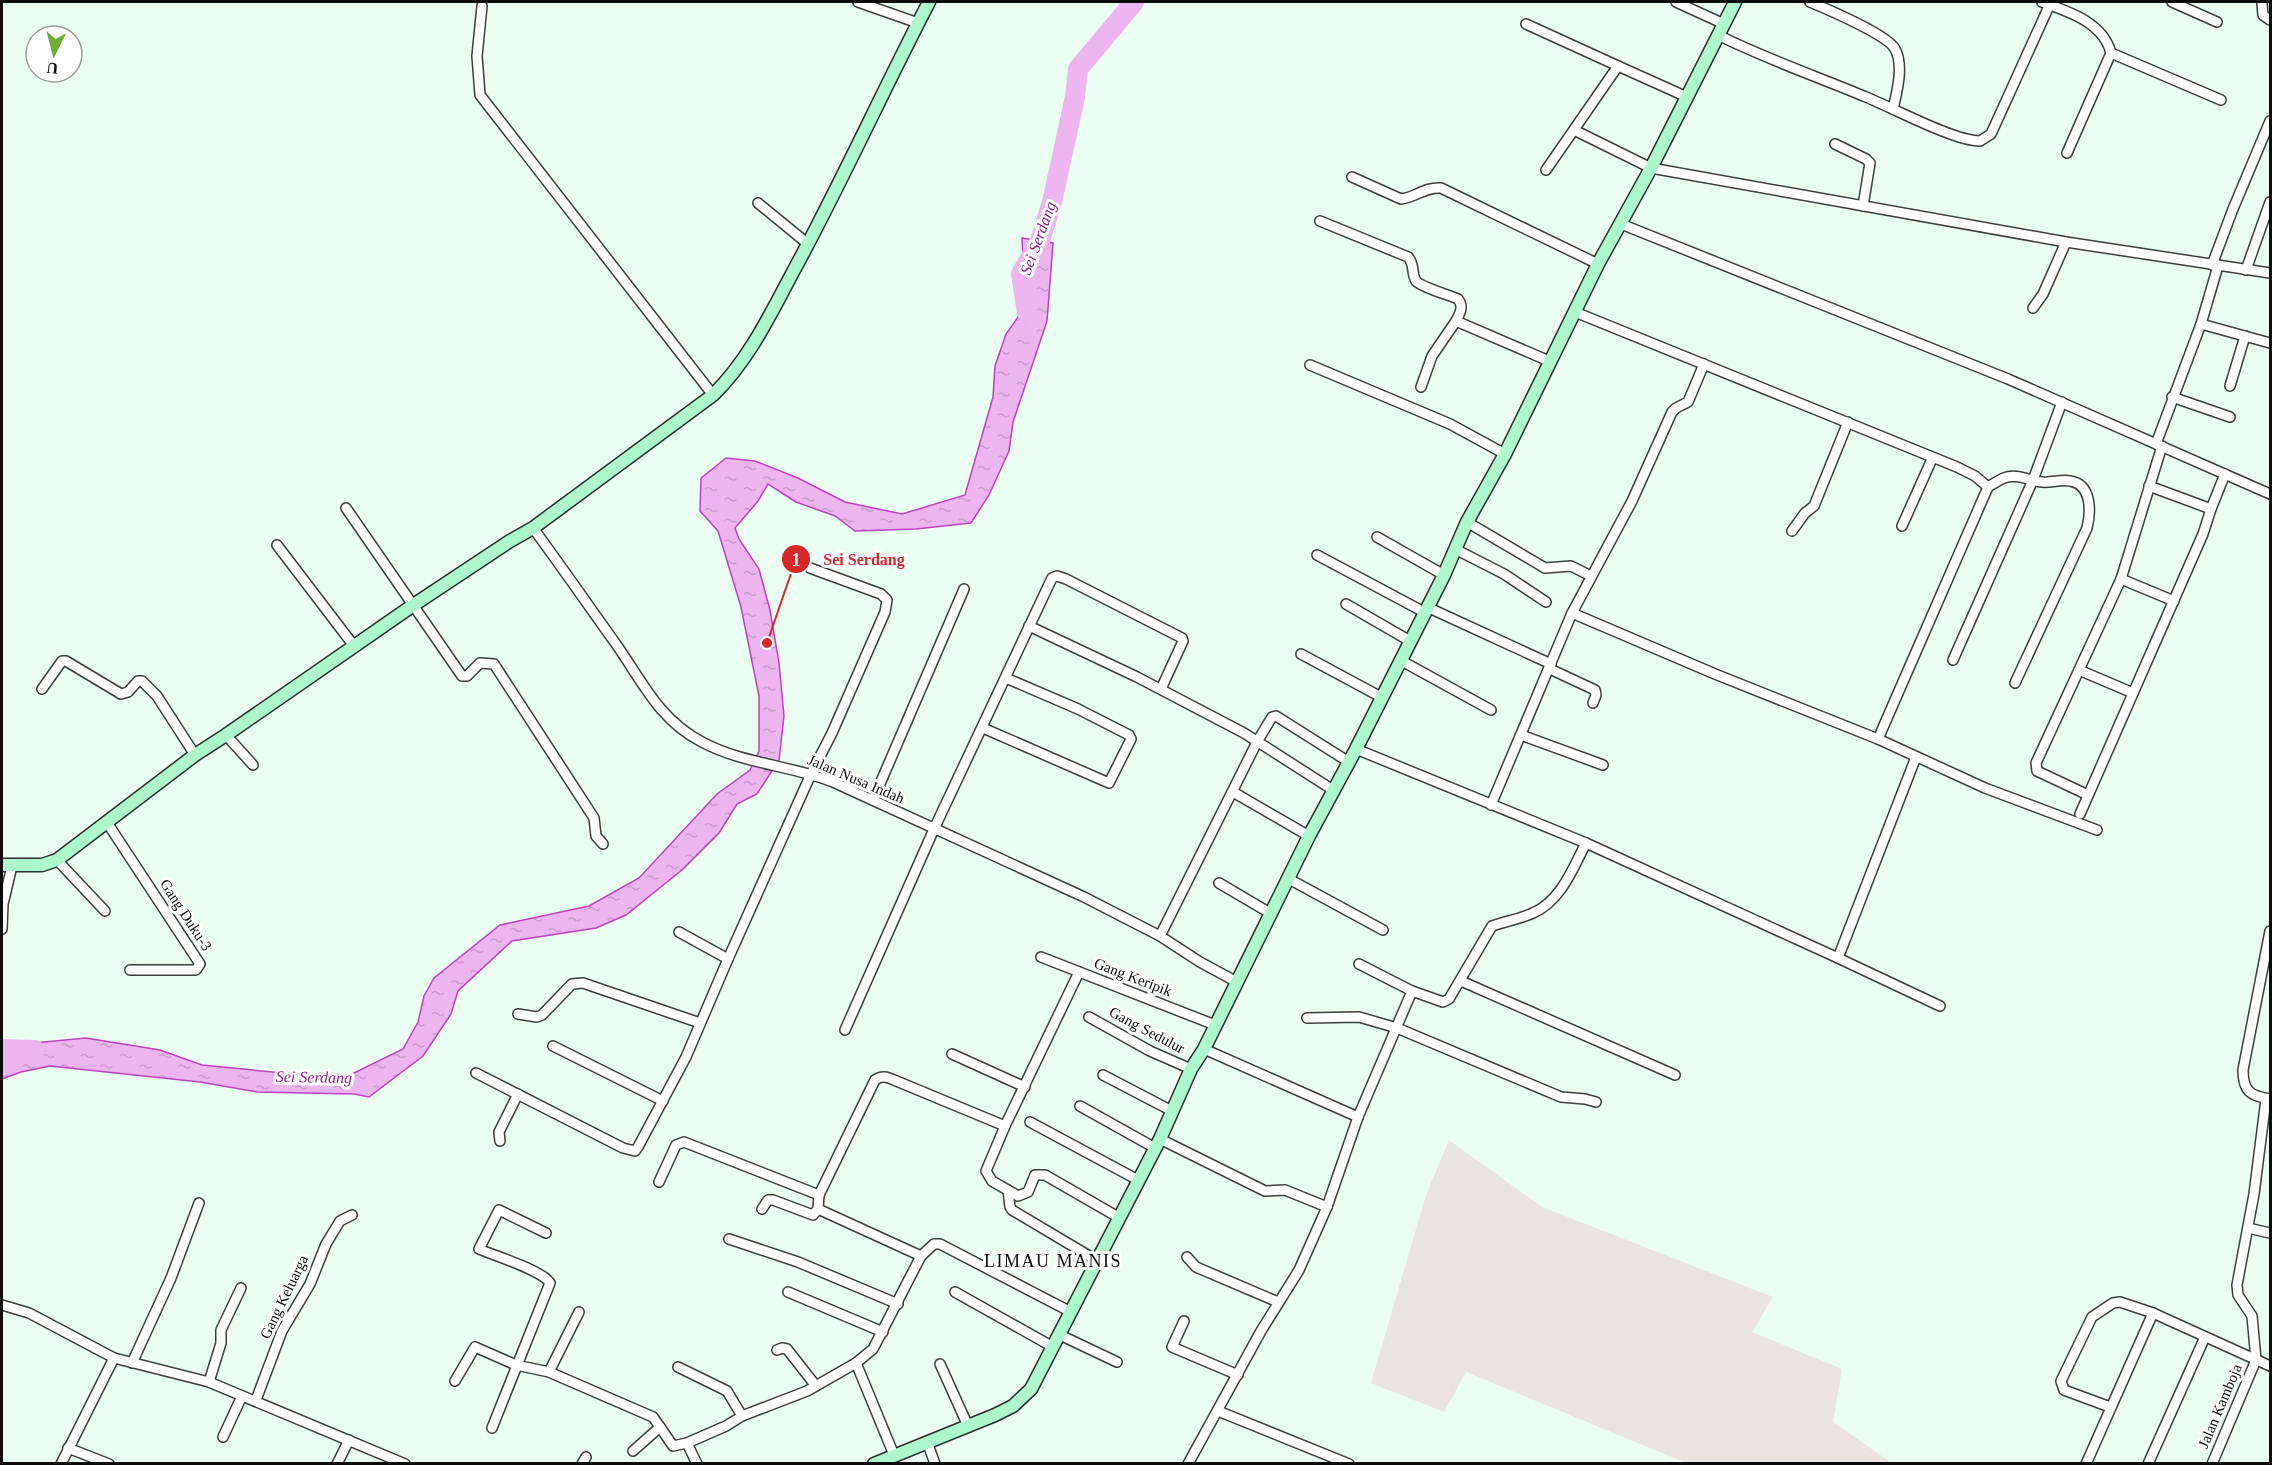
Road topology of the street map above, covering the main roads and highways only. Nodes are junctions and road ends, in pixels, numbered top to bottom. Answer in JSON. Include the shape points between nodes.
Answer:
{"nodes":[{"id":1,"x":929,"y":2,"type":"edge"},
{"id":2,"x":1735,"y":2,"type":"edge"},
{"id":3,"x":7,"y":865,"type":"edge"},
{"id":4,"x":874,"y":1464,"type":"edge"}],
"edges":[{"from":1,"to":3,"type":"main road","via":[[766,323],[729,379],[713,394],[533,528],[195,755],[57,860],[42,865]]},
{"from":2,"to":4,"type":"main road","via":[[1467,522],[1444,575],[1031,1389],[1013,1406]]}]}
